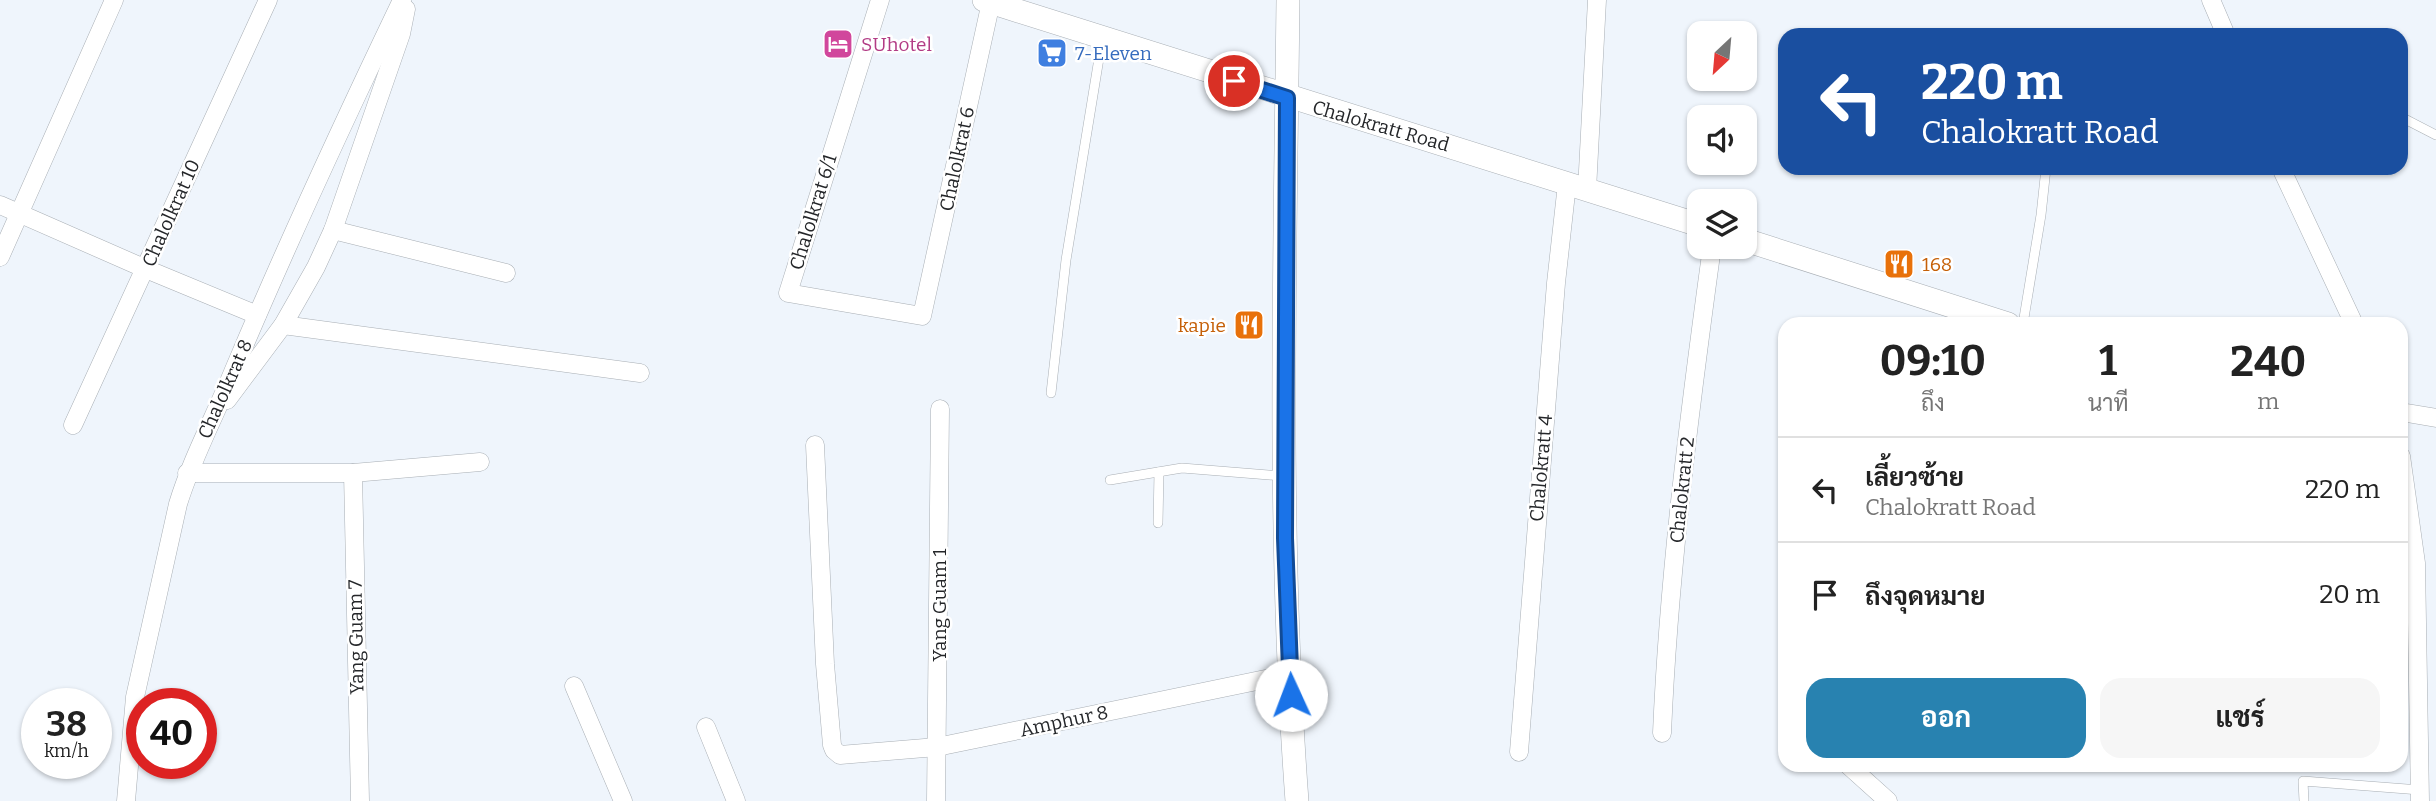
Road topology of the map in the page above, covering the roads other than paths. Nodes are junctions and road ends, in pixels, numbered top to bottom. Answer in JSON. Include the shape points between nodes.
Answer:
{"nodes":[{"id":1,"x":114,"y":0,"type":"edge"},
{"id":2,"x":268,"y":0,"type":"edge"},
{"id":3,"x":405,"y":0,"type":"edge"},
{"id":4,"x":880,"y":0,"type":"edge"},
{"id":5,"x":1288,"y":0,"type":"edge"},
{"id":6,"x":1597,"y":0,"type":"edge"},
{"id":7,"x":2211,"y":0,"type":"edge"},
{"id":8,"x":988,"y":1,"type":"edge"},
{"id":9,"x":2223,"y":28,"type":"edge"},
{"id":10,"x":1103,"y":38,"type":"junction"},
{"id":11,"x":1287,"y":98,"type":"junction"},
{"id":12,"x":2408,"y":121,"type":"edge"},
{"id":13,"x":2436,"y":135,"type":"edge"},
{"id":14,"x":2045,"y":175,"type":"edge"},
{"id":15,"x":2284,"y":175,"type":"edge"},
{"id":16,"x":1577,"y":187,"type":"junction"},
{"id":17,"x":0,"y":205,"type":"edge"},
{"id":18,"x":20,"y":214,"type":"junction"},
{"id":19,"x":1687,"y":221,"type":"edge"},
{"id":20,"x":333,"y":230,"type":"junction"},
{"id":21,"x":1757,"y":244,"type":"edge"},
{"id":22,"x":0,"y":257,"type":"edge"},
{"id":23,"x":1710,"y":259,"type":"edge"},
{"id":24,"x":146,"y":269,"type":"junction"},
{"id":25,"x":506,"y":273,"type":"dead end"},
{"id":26,"x":257,"y":315,"type":"junction"},
{"id":27,"x":922,"y":316,"type":"joint"},
{"id":28,"x":1986,"y":317,"type":"edge"},
{"id":29,"x":2024,"y":317,"type":"edge"},
{"id":30,"x":2351,"y":317,"type":"edge"},
{"id":31,"x":283,"y":325,"type":"junction"},
{"id":32,"x":640,"y":373,"type":"dead end"},
{"id":33,"x":1051,"y":393,"type":"dead end"},
{"id":34,"x":940,"y":409,"type":"dead end"},
{"id":35,"x":216,"y":413,"type":"junction"},
{"id":36,"x":2408,"y":413,"type":"edge"},
{"id":37,"x":2436,"y":418,"type":"edge"},
{"id":38,"x":73,"y":425,"type":"dead end"},
{"id":39,"x":815,"y":445,"type":"dead end"},
{"id":40,"x":480,"y":462,"type":"dead end"},
{"id":41,"x":1159,"y":472,"type":"junction"},
{"id":42,"x":187,"y":473,"type":"junction"},
{"id":43,"x":353,"y":473,"type":"junction"},
{"id":44,"x":1285,"y":476,"type":"junction"},
{"id":45,"x":1110,"y":480,"type":"dead end"},
{"id":46,"x":2408,"y":506,"type":"edge"},
{"id":47,"x":1158,"y":523,"type":"dead end"},
{"id":48,"x":2409,"y":617,"type":"edge"},
{"id":49,"x":2427,"y":648,"type":"edge"},
{"id":50,"x":1290,"y":674,"type":"junction"},
{"id":51,"x":574,"y":686,"type":"dead end"},
{"id":52,"x":706,"y":727,"type":"dead end"},
{"id":53,"x":1662,"y":733,"type":"dead end"},
{"id":54,"x":937,"y":747,"type":"junction"},
{"id":55,"x":1520,"y":752,"type":"dead end"},
{"id":56,"x":1856,"y":772,"type":"edge"},
{"id":57,"x":2420,"y":795,"type":"edge"},
{"id":58,"x":126,"y":801,"type":"edge"},
{"id":59,"x":360,"y":801,"type":"edge"},
{"id":60,"x":623,"y":801,"type":"edge"},
{"id":61,"x":736,"y":801,"type":"edge"},
{"id":62,"x":936,"y":801,"type":"edge"},
{"id":63,"x":1297,"y":801,"type":"edge"},
{"id":64,"x":1888,"y":801,"type":"edge"},
{"id":65,"x":2304,"y":801,"type":"edge"}],
"edges":[{"from":1,"to":18,"type":"street"},
{"from":2,"to":24,"type":"street","name":"Chalolkrat 10"},
{"from":3,"to":20,"type":"street","via":[[401,34]]},
{"from":3,"to":26,"type":"street","name":"Chalolkrat 8","via":[[351,106]]},
{"from":4,"to":27,"type":"street","name":"Chalolkrat 6/1","via":[[788,293]]},
{"from":5,"to":11,"type":"street"},
{"from":6,"to":16,"type":"street","name":"Chalokratt 4"},
{"from":7,"to":9,"type":"street"},
{"from":8,"to":10,"type":"street","name":"Chalokratt Road"},
{"from":8,"to":27,"type":"street","name":"Chalolkrat 6"},
{"from":10,"to":11,"type":"street","name":"Chalokratt Road"},
{"from":10,"to":33,"type":"lane","via":[[1066,260]]},
{"from":11,"to":16,"type":"street","name":"Chalokratt Road"},
{"from":11,"to":44,"type":"street"},
{"from":12,"to":13,"type":"lane"},
{"from":14,"to":29,"type":"lane"},
{"from":15,"to":30,"type":"street"},
{"from":16,"to":19,"type":"street","name":"Chalokratt Road"},
{"from":16,"to":55,"type":"street","name":"Chalokratt 4","via":[[1556,283]]},
{"from":17,"to":18,"type":"street"},
{"from":18,"to":22,"type":"street"},
{"from":18,"to":24,"type":"street"},
{"from":20,"to":25,"type":"street"},
{"from":20,"to":31,"type":"street"},
{"from":21,"to":28,"type":"street"},
{"from":23,"to":53,"type":"street","name":"Chalokratt 2","via":[[1667,634]]},
{"from":24,"to":26,"type":"street"},
{"from":24,"to":38,"type":"street","name":"Chalolkrat 10"},
{"from":26,"to":35,"type":"street","name":"Chalolkrat 8"},
{"from":31,"to":32,"type":"street"},
{"from":31,"to":35,"type":"street"},
{"from":34,"to":54,"type":"street","name":"Yang Guam 1"},
{"from":35,"to":42,"type":"street","name":"Chalolkrat 8"},
{"from":36,"to":37,"type":"street"},
{"from":39,"to":54,"type":"street","name":"Amphur 8","via":[[832,746],[837,754],[850,756]]},
{"from":40,"to":43,"type":"street"},
{"from":41,"to":44,"type":"lane","via":[[1182,468]]},
{"from":41,"to":45,"type":"lane"},
{"from":41,"to":47,"type":"lane"},
{"from":42,"to":43,"type":"street"},
{"from":42,"to":58,"type":"street","name":"Chalolkrat 8","via":[[135,697]]},
{"from":43,"to":59,"type":"street","name":"Yang Guam 7"},
{"from":44,"to":50,"type":"street"},
{"from":46,"to":48,"type":"street","via":[[2416,563]]},
{"from":48,"to":49,"type":"street"},
{"from":49,"to":57,"type":"street"},
{"from":50,"to":54,"type":"street","name":"Amphur 8"},
{"from":50,"to":63,"type":"street"},
{"from":51,"to":60,"type":"street"},
{"from":52,"to":61,"type":"street"},
{"from":54,"to":62,"type":"street","name":"Yang Guam 1"},
{"from":56,"to":64,"type":"street"},
{"from":57,"to":65,"type":"lane","via":[[2303,781]]}]}
